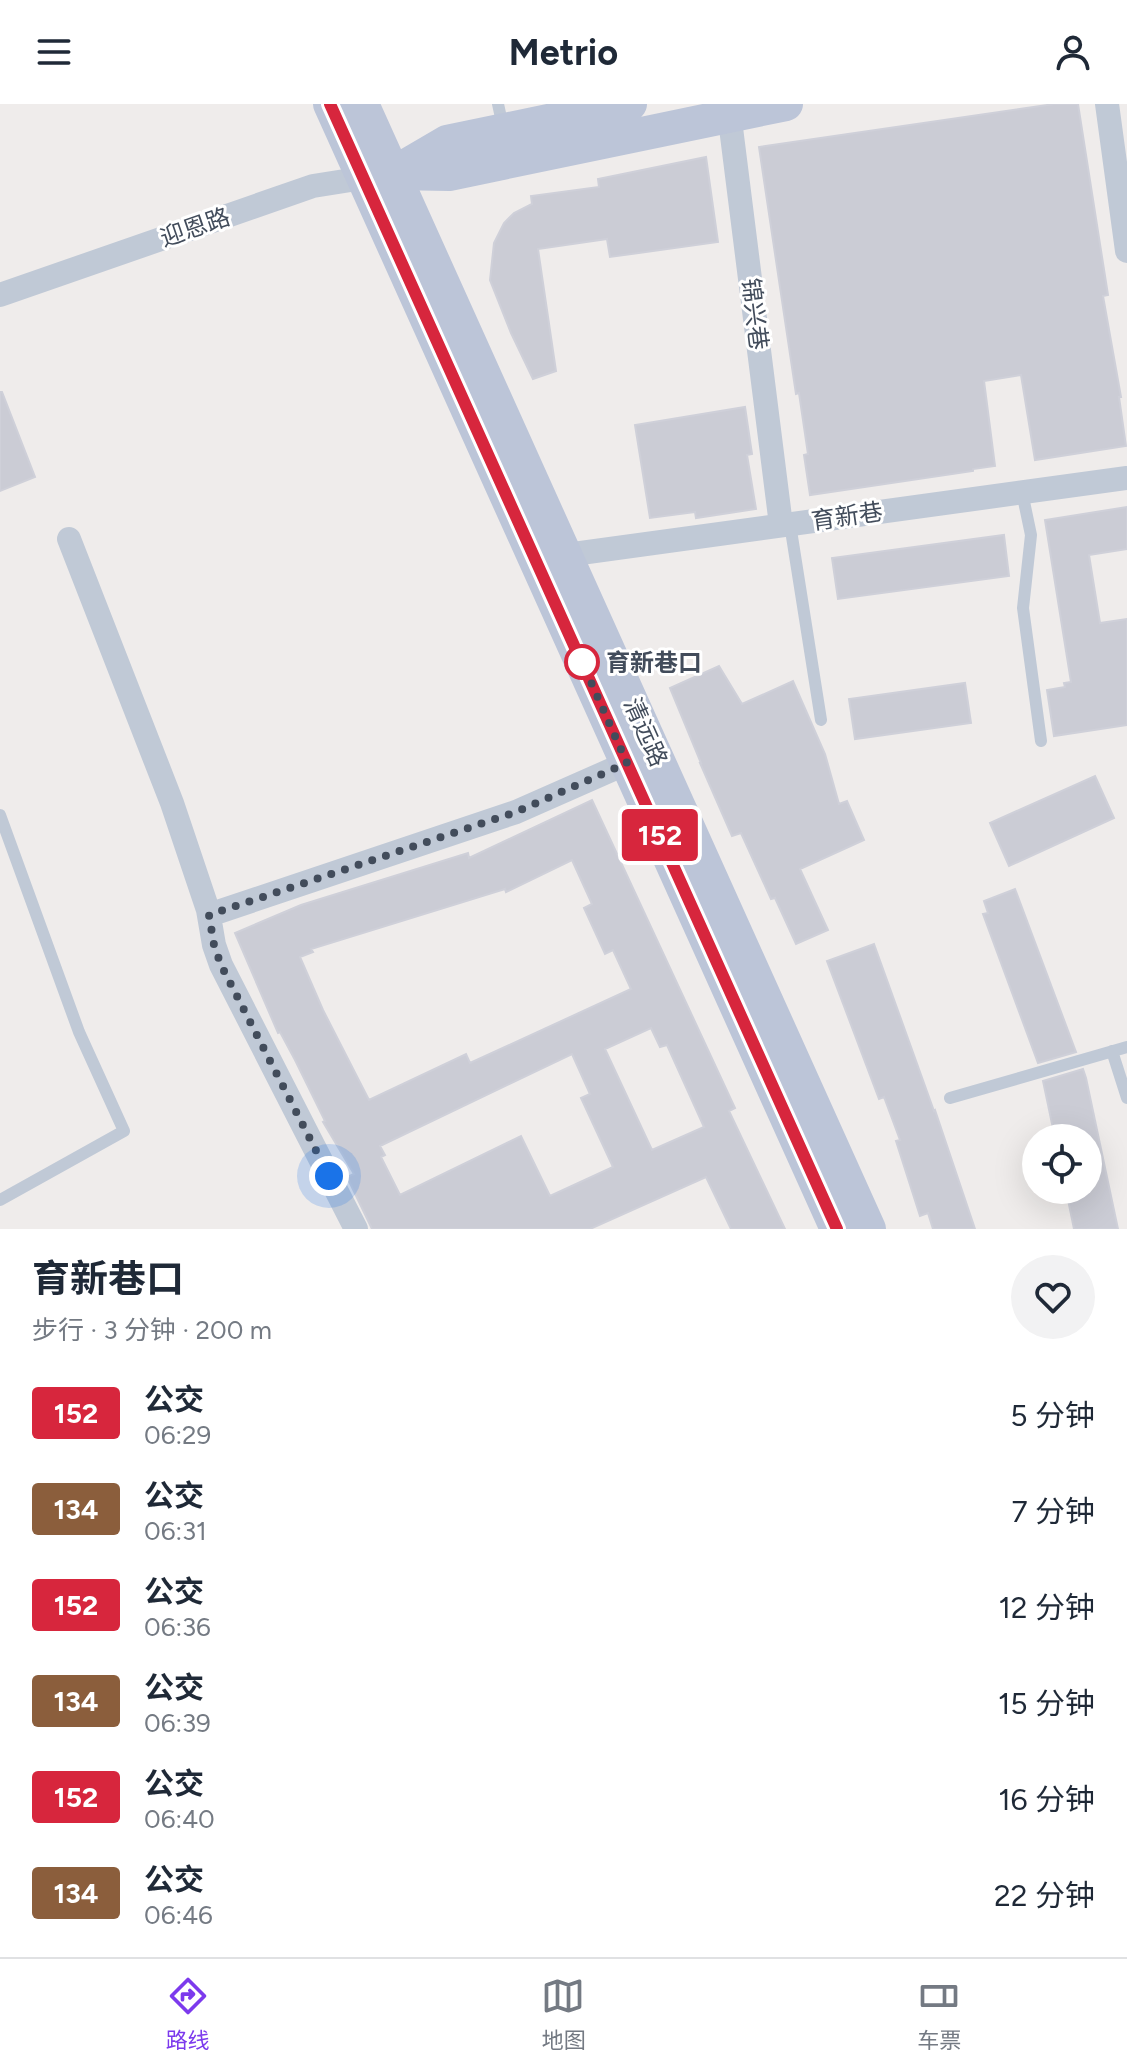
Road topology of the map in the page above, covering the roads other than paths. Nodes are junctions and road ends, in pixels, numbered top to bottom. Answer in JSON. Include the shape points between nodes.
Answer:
{"nodes":[{"id":1,"x":330,"y":104,"type":"edge"},
{"id":2,"x":362,"y":104,"type":"edge"},
{"id":3,"x":630,"y":104,"type":"edge"},
{"id":4,"x":786,"y":104,"type":"edge"},
{"id":5,"x":1107,"y":104,"type":"edge"},
{"id":6,"x":728,"y":110,"type":"edge"},
{"id":7,"x":501,"y":117,"type":"edge"},
{"id":8,"x":378,"y":176,"type":"junction"},
{"id":9,"x":1127,"y":251,"type":"edge"},
{"id":10,"x":0,"y":295,"type":"edge"},
{"id":11,"x":1127,"y":478,"type":"edge"},
{"id":12,"x":1022,"y":492,"type":"junction"},
{"id":13,"x":785,"y":524,"type":"junction"},
{"id":14,"x":69,"y":539,"type":"dead end"},
{"id":15,"x":566,"y":555,"type":"junction"},
{"id":16,"x":821,"y":720,"type":"dead end"},
{"id":17,"x":1041,"y":741,"type":"dead end"},
{"id":18,"x":627,"y":763,"type":"junction"},
{"id":19,"x":0,"y":815,"type":"edge"},
{"id":20,"x":209,"y":915,"type":"junction"},
{"id":21,"x":1127,"y":1047,"type":"edge"},
{"id":22,"x":1112,"y":1051,"type":"junction"},
{"id":23,"x":950,"y":1098,"type":"dead end"},
{"id":24,"x":1127,"y":1098,"type":"edge"},
{"id":25,"x":0,"y":1200,"type":"edge"},
{"id":26,"x":356,"y":1229,"type":"edge"},
{"id":27,"x":837,"y":1229,"type":"edge"},
{"id":28,"x":869,"y":1229,"type":"edge"}],
"edges":[{"from":1,"to":8,"type":"main road","name":"清远路"},
{"from":2,"to":8,"type":"main road","name":"清远路"},
{"from":3,"to":7,"type":"main road","name":"迎恩路"},
{"from":4,"to":6,"type":"main road","name":"迎恩路"},
{"from":5,"to":9,"type":"street"},
{"from":6,"to":8,"type":"main road","name":"迎恩路","via":[[449,174]]},
{"from":6,"to":13,"type":"street","name":"锦兴巷"},
{"from":7,"to":8,"type":"main road","name":"迎恩路"},
{"from":8,"to":10,"type":"street","name":"迎恩路","via":[[313,186]]},
{"from":8,"to":15,"type":"main road","name":"清远路"},
{"from":8,"to":18,"type":"main road","name":"清远路"},
{"from":11,"to":12,"type":"street","name":"育新巷"},
{"from":12,"to":13,"type":"street","name":"育新巷"},
{"from":12,"to":17,"type":"lane","via":[[1031,535],[1023,608]]},
{"from":13,"to":15,"type":"street","name":"育新巷"},
{"from":13,"to":16,"type":"lane"},
{"from":14,"to":20,"type":"street","via":[[172,803]]},
{"from":15,"to":28,"type":"main road","name":"清远路"},
{"from":18,"to":20,"type":"street","via":[[516,812]]},
{"from":18,"to":27,"type":"main road","name":"清远路"},
{"from":19,"to":25,"type":"lane","via":[[79,1032],[124,1131]]},
{"from":20,"to":26,"type":"street","via":[[221,965]]},
{"from":21,"to":22,"type":"lane"},
{"from":22,"to":23,"type":"lane"},
{"from":22,"to":24,"type":"lane"}]}
